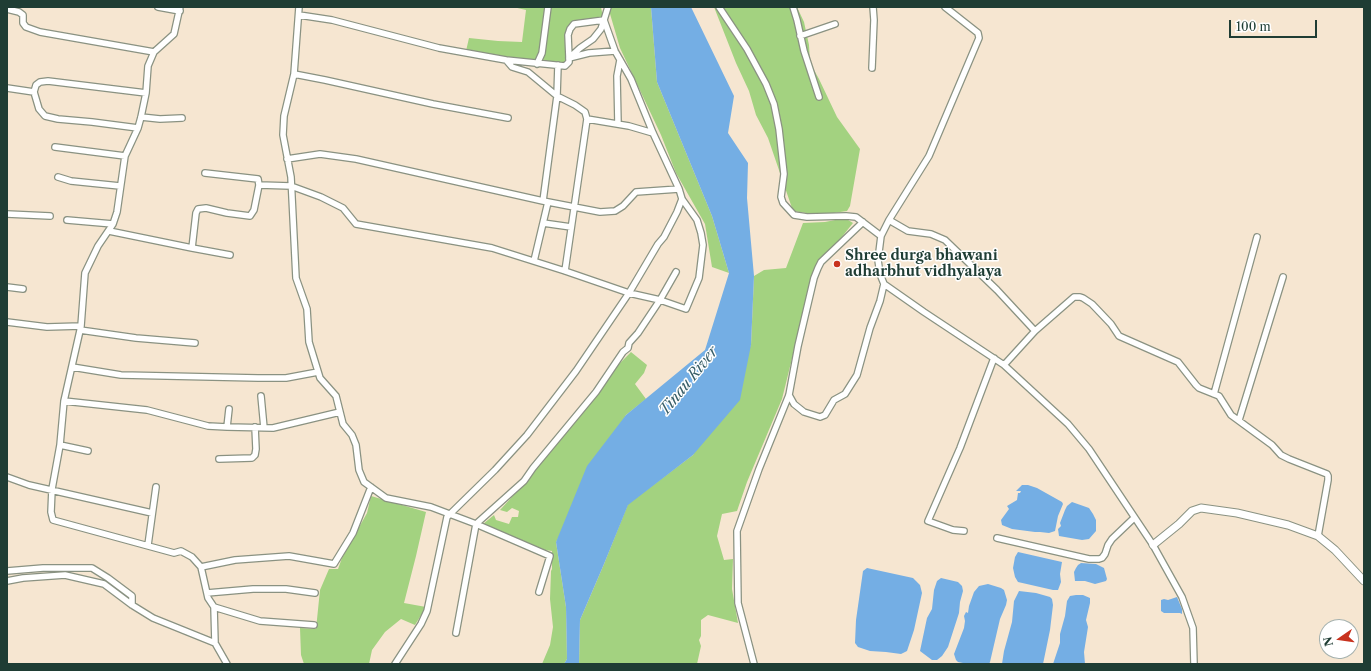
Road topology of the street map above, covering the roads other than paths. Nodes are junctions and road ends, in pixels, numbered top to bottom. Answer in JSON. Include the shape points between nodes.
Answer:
{"nodes":[{"id":1,"x":158,"y":7,"type":"edge"},
{"id":2,"x":299,"y":7,"type":"edge"},
{"id":3,"x":548,"y":7,"type":"edge"},
{"id":4,"x":608,"y":7,"type":"edge"},
{"id":5,"x":719,"y":7,"type":"edge"},
{"id":6,"x":793,"y":7,"type":"edge"},
{"id":7,"x":873,"y":7,"type":"edge"},
{"id":8,"x":945,"y":7,"type":"edge"},
{"id":9,"x":7,"y":9,"type":"edge"},
{"id":10,"x":180,"y":9,"type":"edge"},
{"id":11,"x":299,"y":15,"type":"junction"},
{"id":12,"x":604,"y":20,"type":"junction"},
{"id":13,"x":835,"y":24,"type":"dead end"},
{"id":14,"x":800,"y":36,"type":"junction"},
{"id":15,"x":615,"y":50,"type":"junction"},
{"id":16,"x":154,"y":52,"type":"junction"},
{"id":17,"x":569,"y":58,"type":"junction"},
{"id":18,"x":506,"y":60,"type":"junction"},
{"id":19,"x":620,"y":60,"type":"junction"},
{"id":20,"x":537,"y":64,"type":"junction"},
{"id":21,"x":558,"y":66,"type":"junction"},
{"id":22,"x":872,"y":68,"type":"dead end"},
{"id":23,"x":294,"y":74,"type":"junction"},
{"id":24,"x":7,"y":88,"type":"edge"},
{"id":25,"x":34,"y":92,"type":"junction"},
{"id":26,"x":146,"y":93,"type":"junction"},
{"id":27,"x":557,"y":96,"type":"junction"},
{"id":28,"x":819,"y":97,"type":"dead end"},
{"id":29,"x":141,"y":117,"type":"junction"},
{"id":30,"x":182,"y":118,"type":"dead end"},
{"id":31,"x":508,"y":118,"type":"dead end"},
{"id":32,"x":587,"y":119,"type":"junction"},
{"id":33,"x":618,"y":124,"type":"junction"},
{"id":34,"x":138,"y":128,"type":"junction"},
{"id":35,"x":653,"y":133,"type":"junction"},
{"id":36,"x":56,"y":147,"type":"dead end"},
{"id":37,"x":125,"y":156,"type":"junction"},
{"id":38,"x":287,"y":159,"type":"junction"},
{"id":39,"x":205,"y":173,"type":"dead end"},
{"id":40,"x":58,"y":178,"type":"dead end"},
{"id":41,"x":259,"y":185,"type":"junction"},
{"id":42,"x":120,"y":186,"type":"junction"},
{"id":43,"x":291,"y":186,"type":"junction"},
{"id":44,"x":679,"y":189,"type":"junction"},
{"id":45,"x":682,"y":199,"type":"junction"},
{"id":46,"x":545,"y":201,"type":"junction"},
{"id":47,"x":574,"y":206,"type":"junction"},
{"id":48,"x":7,"y":214,"type":"edge"},
{"id":49,"x":50,"y":216,"type":"dead end"},
{"id":50,"x":67,"y":220,"type":"dead end"},
{"id":51,"x":889,"y":220,"type":"junction"},
{"id":52,"x":862,"y":222,"type":"junction"},
{"id":53,"x":543,"y":223,"type":"junction"},
{"id":54,"x":113,"y":224,"type":"junction"},
{"id":55,"x":571,"y":227,"type":"junction"},
{"id":56,"x":109,"y":231,"type":"junction"},
{"id":57,"x":881,"y":236,"type":"junction"},
{"id":58,"x":1256,"y":237,"type":"dead end"},
{"id":59,"x":192,"y":248,"type":"junction"},
{"id":60,"x":230,"y":255,"type":"dead end"},
{"id":61,"x":534,"y":261,"type":"junction"},
{"id":62,"x":565,"y":271,"type":"junction"},
{"id":63,"x":676,"y":272,"type":"dead end"},
{"id":64,"x":1283,"y":277,"type":"dead end"},
{"id":65,"x":884,"y":284,"type":"junction"},
{"id":66,"x":7,"y":287,"type":"edge"},
{"id":67,"x":23,"y":289,"type":"dead end"},
{"id":68,"x":629,"y":292,"type":"junction"},
{"id":69,"x":660,"y":300,"type":"junction"},
{"id":70,"x":7,"y":322,"type":"edge"},
{"id":71,"x":80,"y":328,"type":"junction"},
{"id":72,"x":1035,"y":331,"type":"junction"},
{"id":73,"x":195,"y":343,"type":"dead end"},
{"id":74,"x":994,"y":358,"type":"junction"},
{"id":75,"x":1004,"y":365,"type":"junction"},
{"id":76,"x":72,"y":367,"type":"junction"},
{"id":77,"x":318,"y":372,"type":"junction"},
{"id":78,"x":1214,"y":394,"type":"junction"},
{"id":79,"x":789,"y":395,"type":"junction"},
{"id":80,"x":261,"y":396,"type":"dead end"},
{"id":81,"x":64,"y":401,"type":"junction"},
{"id":82,"x":229,"y":409,"type":"dead end"},
{"id":83,"x":340,"y":412,"type":"junction"},
{"id":84,"x":1239,"y":420,"type":"junction"},
{"id":85,"x":227,"y":427,"type":"junction"},
{"id":86,"x":254,"y":427,"type":"junction"},
{"id":87,"x":264,"y":428,"type":"junction"},
{"id":88,"x":60,"y":446,"type":"junction"},
{"id":89,"x":88,"y":451,"type":"dead end"},
{"id":90,"x":219,"y":459,"type":"dead end"},
{"id":91,"x":7,"y":476,"type":"edge"},
{"id":92,"x":156,"y":487,"type":"dead end"},
{"id":93,"x":371,"y":487,"type":"junction"},
{"id":94,"x":52,"y":490,"type":"junction"},
{"id":95,"x":152,"y":513,"type":"junction"},
{"id":96,"x":450,"y":514,"type":"junction"},
{"id":97,"x":1134,"y":518,"type":"junction"},
{"id":98,"x":476,"y":524,"type":"junction"},
{"id":99,"x":964,"y":531,"type":"dead end"},
{"id":100,"x":1318,"y":536,"type":"junction"},
{"id":101,"x":997,"y":538,"type":"dead end"},
{"id":102,"x":148,"y":545,"type":"junction"},
{"id":103,"x":1152,"y":545,"type":"junction"},
{"id":104,"x":201,"y":567,"type":"junction"},
{"id":105,"x":7,"y":571,"type":"edge"},
{"id":106,"x":1364,"y":580,"type":"edge"},
{"id":107,"x":7,"y":582,"type":"edge"},
{"id":108,"x":539,"y":592,"type":"dead end"},
{"id":109,"x":207,"y":593,"type":"junction"},
{"id":110,"x":315,"y":593,"type":"dead end"},
{"id":111,"x":132,"y":605,"type":"junction"},
{"id":112,"x":214,"y":606,"type":"junction"},
{"id":113,"x":314,"y":625,"type":"dead end"},
{"id":114,"x":456,"y":633,"type":"dead end"},
{"id":115,"x":215,"y":643,"type":"junction"},
{"id":116,"x":227,"y":664,"type":"edge"},
{"id":117,"x":395,"y":664,"type":"edge"},
{"id":118,"x":754,"y":664,"type":"edge"},
{"id":119,"x":1194,"y":664,"type":"edge"}],
"edges":[{"from":1,"to":10,"type":"street"},
{"from":2,"to":11,"type":"street"},
{"from":3,"to":20,"type":"street","via":[[542,53]]},
{"from":4,"to":12,"type":"street"},
{"from":5,"to":52,"type":"street","via":[[747,49],[774,104],[784,174],[782,203],[794,215],[856,217]]},
{"from":6,"to":14,"type":"street"},
{"from":7,"to":22,"type":"street"},
{"from":8,"to":51,"type":"street","via":[[978,33],[979,38],[929,156]]},
{"from":9,"to":16,"type":"street","via":[[19,12],[23,15],[26,27],[40,32]]},
{"from":10,"to":16,"type":"street","via":[[174,34]]},
{"from":11,"to":18,"type":"street","via":[[332,20],[439,48]]},
{"from":11,"to":23,"type":"street"},
{"from":12,"to":15,"type":"street"},
{"from":12,"to":17,"type":"street","via":[[593,39]]},
{"from":12,"to":17,"type":"street","via":[[574,24],[568,35]]},
{"from":13,"to":14,"type":"street"},
{"from":14,"to":28,"type":"street"},
{"from":15,"to":17,"type":"street"},
{"from":15,"to":19,"type":"street"},
{"from":16,"to":26,"type":"street","via":[[148,66]]},
{"from":17,"to":21,"type":"street","via":[[565,66]]},
{"from":18,"to":20,"type":"street"},
{"from":18,"to":27,"type":"street","via":[[512,67],[528,72]]},
{"from":19,"to":33,"type":"street","via":[[617,76]]},
{"from":19,"to":35,"type":"street"},
{"from":20,"to":21,"type":"street"},
{"from":21,"to":27,"type":"street"},
{"from":23,"to":31,"type":"street"},
{"from":23,"to":38,"type":"street","via":[[284,116],[283,135]]},
{"from":24,"to":25,"type":"street"},
{"from":25,"to":26,"type":"street","via":[[36,85],[48,81]]},
{"from":25,"to":34,"type":"street","via":[[45,116]]},
{"from":26,"to":29,"type":"street"},
{"from":27,"to":32,"type":"street","via":[[585,112]]},
{"from":27,"to":46,"type":"street"},
{"from":29,"to":30,"type":"street"},
{"from":29,"to":34,"type":"street"},
{"from":32,"to":33,"type":"street"},
{"from":32,"to":47,"type":"street"},
{"from":33,"to":35,"type":"street"},
{"from":34,"to":37,"type":"street"},
{"from":35,"to":44,"type":"street"},
{"from":36,"to":37,"type":"street"},
{"from":37,"to":42,"type":"street"},
{"from":38,"to":43,"type":"street"},
{"from":38,"to":46,"type":"street","via":[[320,154],[356,159]]},
{"from":39,"to":41,"type":"street","via":[[258,179]]},
{"from":40,"to":42,"type":"street"},
{"from":41,"to":43,"type":"street"},
{"from":41,"to":59,"type":"street","via":[[254,210],[250,216],[206,208],[198,209]]},
{"from":42,"to":54,"type":"street"},
{"from":43,"to":61,"type":"street","via":[[343,208],[356,224],[492,248]]},
{"from":43,"to":77,"type":"street","via":[[296,278],[307,309],[309,342]]},
{"from":44,"to":45,"type":"street"},
{"from":44,"to":47,"type":"street","via":[[636,192],[615,211],[600,212]]},
{"from":45,"to":68,"type":"street","via":[[664,237]]},
{"from":45,"to":69,"type":"street","via":[[697,220],[701,232],[703,245],[699,278],[686,310]]},
{"from":46,"to":47,"type":"street"},
{"from":46,"to":53,"type":"street"},
{"from":47,"to":55,"type":"street"},
{"from":48,"to":49,"type":"street"},
{"from":50,"to":54,"type":"street"},
{"from":51,"to":57,"type":"street"},
{"from":51,"to":72,"type":"street","via":[[908,231],[931,234],[945,240]]},
{"from":52,"to":57,"type":"street"},
{"from":52,"to":79,"type":"street","via":[[818,268],[798,346]]},
{"from":53,"to":55,"type":"street"},
{"from":53,"to":61,"type":"street"},
{"from":54,"to":56,"type":"street"},
{"from":55,"to":62,"type":"street"},
{"from":56,"to":59,"type":"street"},
{"from":56,"to":71,"type":"street","via":[[98,246],[85,273]]},
{"from":57,"to":65,"type":"street","via":[[878,260]]},
{"from":58,"to":78,"type":"street"},
{"from":59,"to":60,"type":"street"},
{"from":61,"to":62,"type":"street"},
{"from":62,"to":68,"type":"street"},
{"from":63,"to":69,"type":"street"},
{"from":64,"to":84,"type":"street"},
{"from":65,"to":74,"type":"street"},
{"from":65,"to":79,"type":"street","via":[[856,375],[845,394],[834,400],[825,415],[820,417],[804,412],[794,404]]},
{"from":66,"to":67,"type":"street"},
{"from":68,"to":69,"type":"street"},
{"from":68,"to":96,"type":"street","via":[[576,371],[527,435]]},
{"from":69,"to":98,"type":"street","via":[[596,392],[524,481]]},
{"from":70,"to":71,"type":"street"},
{"from":71,"to":73,"type":"street","via":[[136,338]]},
{"from":71,"to":76,"type":"street"},
{"from":72,"to":75,"type":"street"},
{"from":72,"to":78,"type":"street","via":[[1074,297],[1080,297],[1092,304],[1119,336],[1175,360],[1199,388]]},
{"from":74,"to":75,"type":"street"},
{"from":74,"to":99,"type":"street","via":[[960,448],[928,521]]},
{"from":75,"to":97,"type":"street","via":[[1068,424],[1089,449]]},
{"from":76,"to":77,"type":"street","via":[[121,375],[258,378],[286,378]]},
{"from":76,"to":81,"type":"street"},
{"from":77,"to":83,"type":"street","via":[[336,396]]},
{"from":78,"to":84,"type":"street","via":[[1222,399],[1231,415]]},
{"from":79,"to":118,"type":"street","via":[[758,469],[737,531],[738,603]]},
{"from":80,"to":87,"type":"street"},
{"from":81,"to":85,"type":"street","via":[[147,410],[208,426]]},
{"from":81,"to":88,"type":"street"},
{"from":82,"to":85,"type":"street"},
{"from":83,"to":87,"type":"street"},
{"from":83,"to":93,"type":"street","via":[[343,424],[356,445],[361,476]]},
{"from":84,"to":100,"type":"street","via":[[1282,455],[1327,474]]},
{"from":85,"to":86,"type":"street"},
{"from":86,"to":87,"type":"street"},
{"from":86,"to":90,"type":"street","via":[[255,455],[252,458]]},
{"from":88,"to":89,"type":"street"},
{"from":88,"to":94,"type":"street"},
{"from":91,"to":94,"type":"street","via":[[29,485]]},
{"from":92,"to":95,"type":"street"},
{"from":93,"to":96,"type":"street","via":[[386,498],[431,507]]},
{"from":93,"to":104,"type":"street","via":[[353,533],[334,564],[289,556],[235,560]]},
{"from":94,"to":95,"type":"street"},
{"from":94,"to":102,"type":"street","via":[[53,520]]},
{"from":95,"to":102,"type":"street"},
{"from":96,"to":98,"type":"street"},
{"from":96,"to":117,"type":"street","via":[[447,517],[427,611]]},
{"from":97,"to":101,"type":"street","via":[[1112,539],[1105,554],[1098,560]]},
{"from":97,"to":103,"type":"street"},
{"from":98,"to":108,"type":"street","via":[[550,556]]},
{"from":98,"to":114,"type":"street"},
{"from":100,"to":103,"type":"street","via":[[1266,519],[1201,508],[1192,511]]},
{"from":100,"to":106,"type":"street"},
{"from":102,"to":104,"type":"street","via":[[174,553],[187,553]]},
{"from":103,"to":119,"type":"street","via":[[1182,597],[1188,613],[1193,628]]},
{"from":104,"to":109,"type":"street"},
{"from":105,"to":111,"type":"street","via":[[92,568],[132,596]]},
{"from":107,"to":111,"type":"street","via":[[23,578],[66,575],[104,584]]},
{"from":109,"to":110,"type":"street","via":[[253,589],[286,589]]},
{"from":109,"to":112,"type":"street"},
{"from":111,"to":115,"type":"street","via":[[153,618]]},
{"from":112,"to":113,"type":"street","via":[[260,621]]},
{"from":112,"to":115,"type":"street"},
{"from":115,"to":116,"type":"street"}]}
